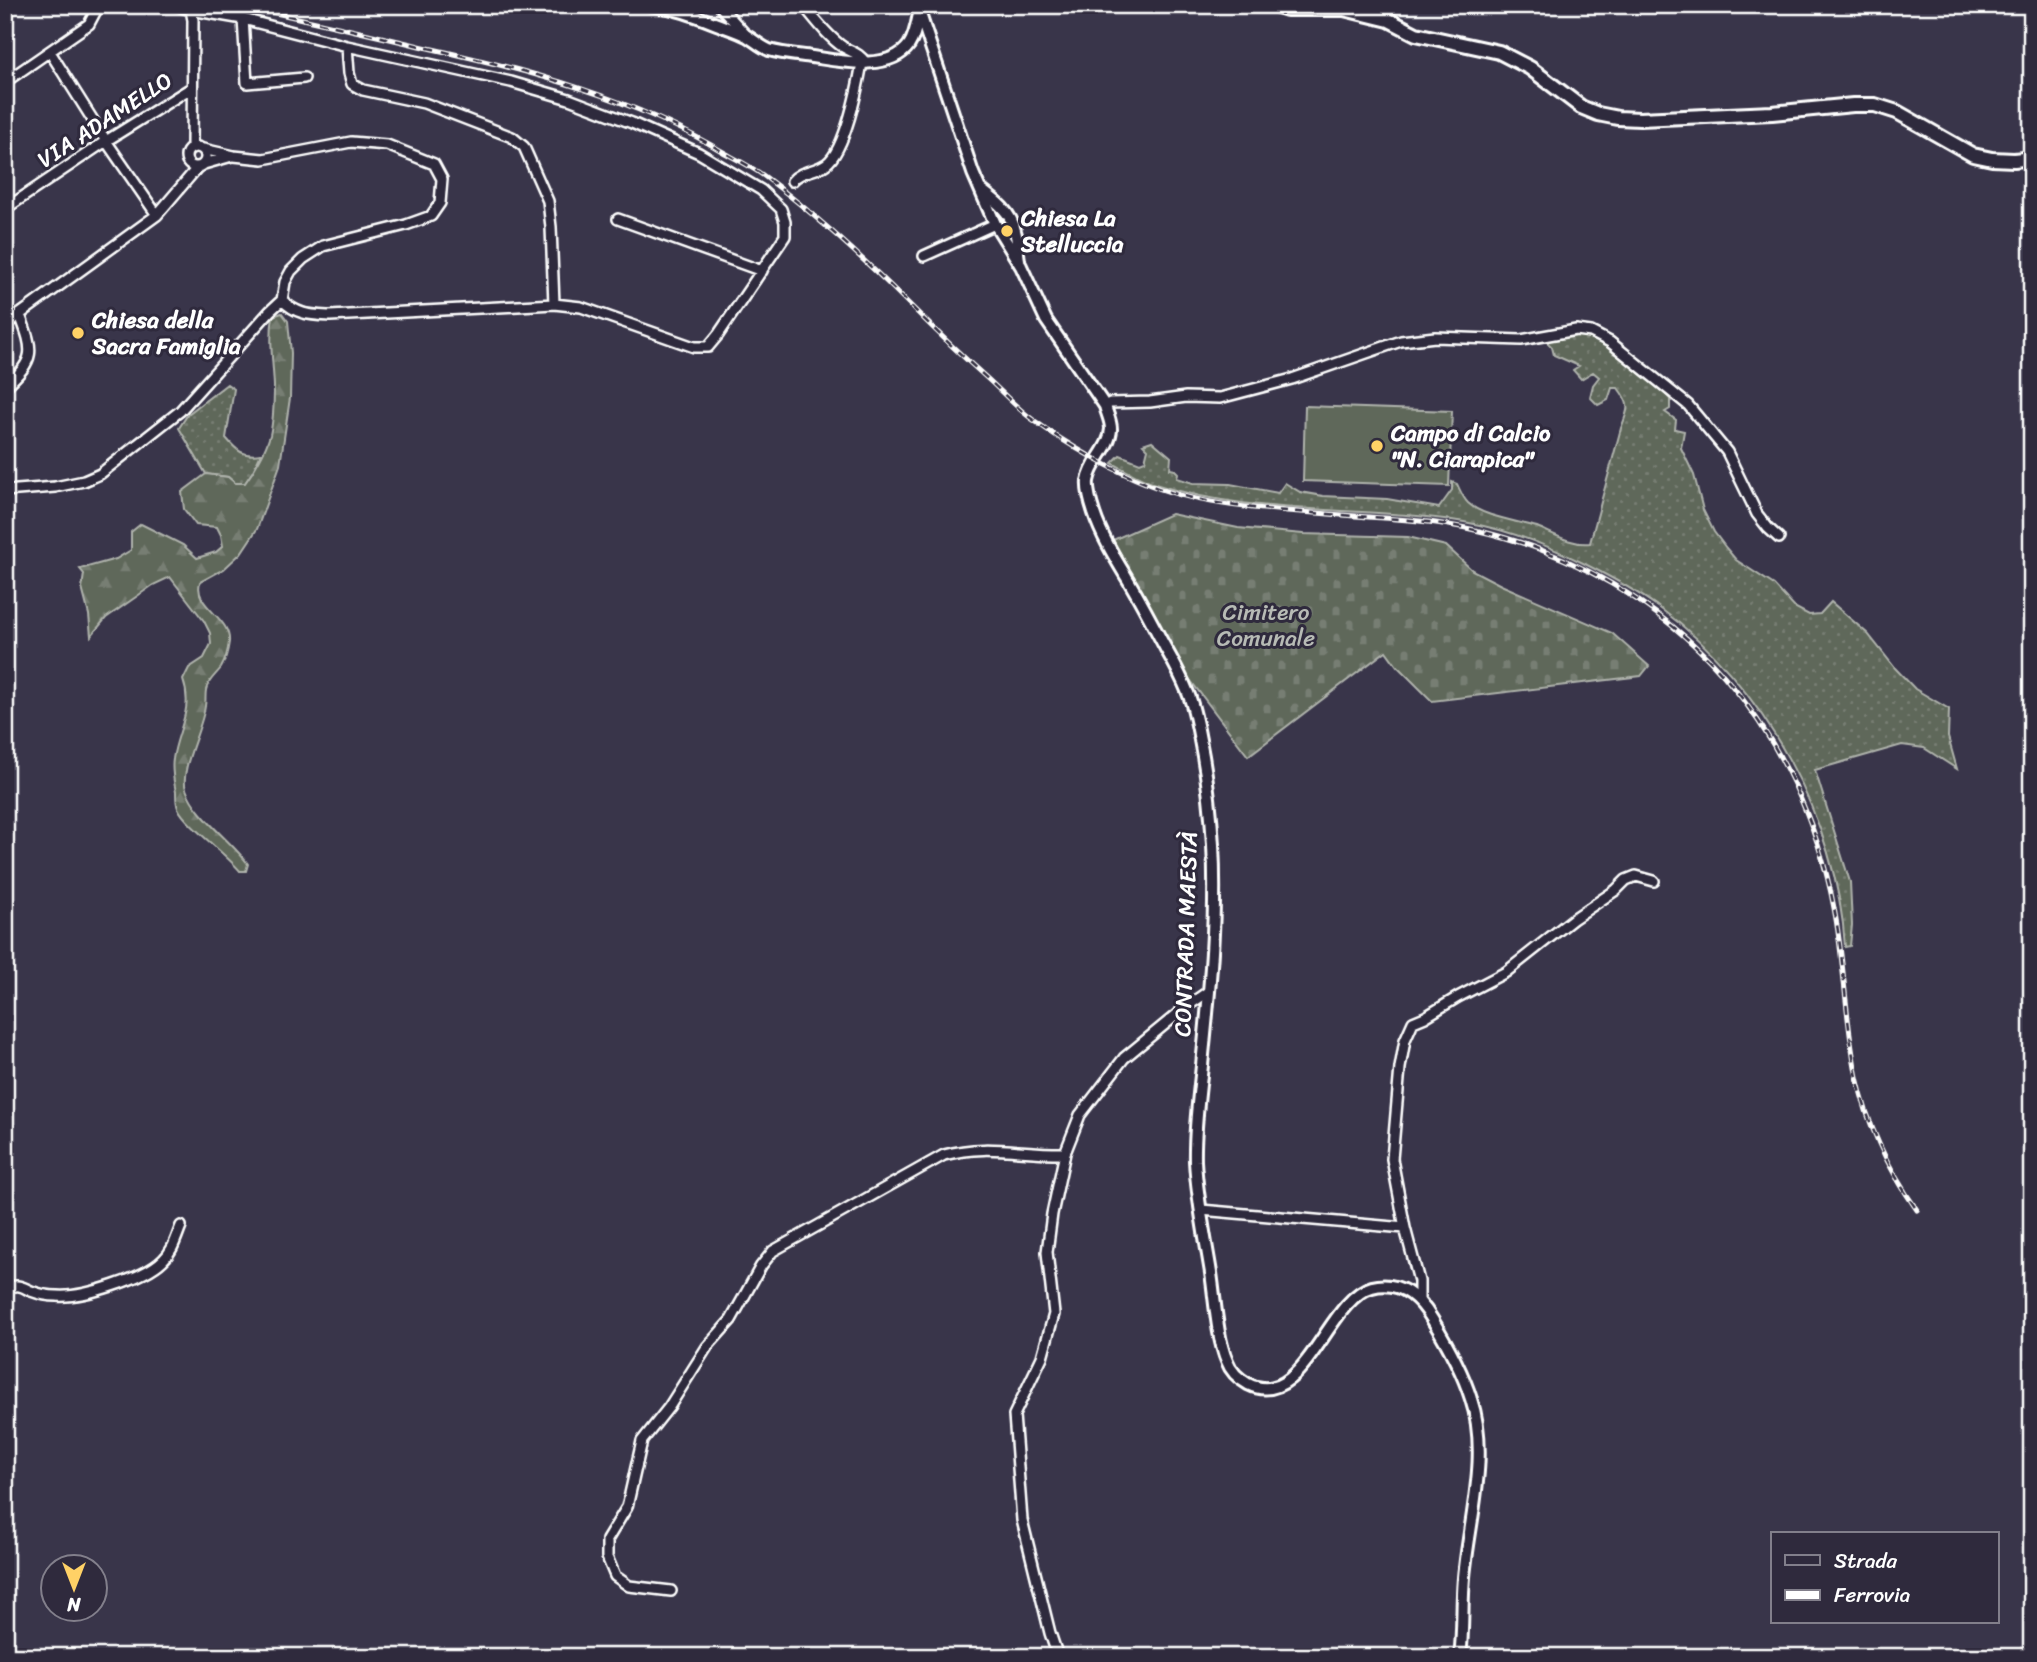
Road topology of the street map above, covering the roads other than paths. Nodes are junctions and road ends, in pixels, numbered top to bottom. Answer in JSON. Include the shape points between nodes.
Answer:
{"nodes":[{"id":1,"x":99,"y":5,"type":"edge"},
{"id":2,"x":174,"y":5,"type":"edge"},
{"id":3,"x":649,"y":5,"type":"edge"},
{"id":4,"x":719,"y":5,"type":"edge"},
{"id":5,"x":803,"y":5,"type":"edge"},
{"id":6,"x":1281,"y":7,"type":"edge"},
{"id":7,"x":918,"y":8,"type":"edge"},
{"id":8,"x":191,"y":10,"type":"junction"},
{"id":9,"x":243,"y":19,"type":"junction"},
{"id":10,"x":747,"y":36,"type":"junction"},
{"id":11,"x":909,"y":45,"type":"junction"},
{"id":12,"x":347,"y":46,"type":"junction"},
{"id":13,"x":50,"y":52,"type":"junction"},
{"id":14,"x":933,"y":54,"type":"junction"},
{"id":15,"x":864,"y":63,"type":"junction"},
{"id":16,"x":304,"y":78,"type":"dead end"},
{"id":17,"x":5,"y":82,"type":"edge"},
{"id":18,"x":191,"y":88,"type":"junction"},
{"id":19,"x":106,"y":141,"type":"junction"},
{"id":20,"x":192,"y":147,"type":"junction"},
{"id":21,"x":204,"y":149,"type":"junction"},
{"id":22,"x":234,"y":156,"type":"junction"},
{"id":23,"x":2032,"y":158,"type":"edge"},
{"id":24,"x":197,"y":165,"type":"junction"},
{"id":25,"x":792,"y":181,"type":"dead end"},
{"id":26,"x":980,"y":189,"type":"junction"},
{"id":27,"x":5,"y":209,"type":"edge"},
{"id":28,"x":157,"y":215,"type":"junction"},
{"id":29,"x":618,"y":219,"type":"dead end"},
{"id":30,"x":995,"y":223,"type":"junction"},
{"id":31,"x":924,"y":256,"type":"dead end"},
{"id":32,"x":1021,"y":266,"type":"junction"},
{"id":33,"x":762,"y":271,"type":"junction"},
{"id":34,"x":282,"y":300,"type":"junction"},
{"id":35,"x":554,"y":304,"type":"junction"},
{"id":36,"x":19,"y":315,"type":"junction"},
{"id":37,"x":5,"y":325,"type":"edge"},
{"id":38,"x":5,"y":387,"type":"edge"},
{"id":39,"x":1105,"y":406,"type":"junction"},
{"id":40,"x":5,"y":491,"type":"edge"},
{"id":41,"x":1779,"y":538,"type":"dead end"},
{"id":42,"x":1654,"y":881,"type":"dead end"},
{"id":43,"x":1209,"y":991,"type":"junction"},
{"id":44,"x":1065,"y":1153,"type":"junction"},
{"id":45,"x":1201,"y":1210,"type":"junction"},
{"id":46,"x":181,"y":1226,"type":"dead end"},
{"id":47,"x":1405,"y":1228,"type":"junction"},
{"id":48,"x":5,"y":1289,"type":"edge"},
{"id":49,"x":1419,"y":1300,"type":"junction"},
{"id":50,"x":671,"y":1591,"type":"dead end"},
{"id":51,"x":1058,"y":1657,"type":"edge"},
{"id":52,"x":1460,"y":1657,"type":"edge"}],
"edges":[{"from":1,"to":13,"type":"street","via":[[89,24]]},
{"from":2,"to":8,"type":"street"},
{"from":3,"to":10,"type":"street","via":[[674,8]]},
{"from":4,"to":10,"type":"street"},
{"from":5,"to":15,"type":"street"},
{"from":6,"to":23,"type":"main road","via":[[1344,9],[1388,20],[1416,34],[1499,51],[1598,114],[1640,119],[1875,105],[1897,112],[1973,155]]},
{"from":7,"to":11,"type":"street"},
{"from":7,"to":14,"type":"street"},
{"from":8,"to":9,"type":"street"},
{"from":8,"to":18,"type":"street"},
{"from":9,"to":12,"type":"street"},
{"from":9,"to":16,"type":"street","via":[[247,83]]},
{"from":10,"to":15,"type":"street","via":[[773,51]]},
{"from":11,"to":14,"type":"street"},
{"from":11,"to":15,"type":"street","via":[[894,57]]},
{"from":12,"to":33,"type":"street","via":[[569,99],[699,153],[761,190],[781,209],[785,236]]},
{"from":12,"to":35,"type":"street","via":[[352,84],[424,103],[512,137],[524,147],[548,201]]},
{"from":13,"to":17,"type":"street"},
{"from":13,"to":19,"type":"street"},
{"from":14,"to":26,"type":"street"},
{"from":15,"to":25,"type":"street","via":[[839,148],[827,164]]},
{"from":18,"to":19,"type":"street","name":"VIA ADAMELLO"},
{"from":18,"to":20,"type":"street"},
{"from":19,"to":27,"type":"street","name":"VIA ADAMELLO"},
{"from":19,"to":28,"type":"street"},
{"from":20,"to":21,"type":"street"},
{"from":20,"to":24,"type":"street","via":[[186,154]]},
{"from":21,"to":22,"type":"street"},
{"from":21,"to":24,"type":"street","via":[[206,155]]},
{"from":22,"to":24,"type":"street"},
{"from":22,"to":34,"type":"street","via":[[263,159],[352,142],[387,145],[433,163],[442,179],[440,203],[430,216],[323,246],[291,271]]},
{"from":24,"to":28,"type":"street"},
{"from":26,"to":30,"type":"street"},
{"from":26,"to":32,"type":"street","via":[[1010,217]]},
{"from":28,"to":36,"type":"street"},
{"from":29,"to":33,"type":"street"},
{"from":30,"to":31,"type":"street"},
{"from":30,"to":32,"type":"street"},
{"from":32,"to":39,"type":"street","via":[[1046,320]]},
{"from":33,"to":35,"type":"street","via":[[708,347],[694,347],[581,307]]},
{"from":34,"to":35,"type":"street","via":[[292,309],[330,316]]},
{"from":34,"to":40,"type":"street","via":[[180,411],[100,474],[55,487]]},
{"from":36,"to":37,"type":"street"},
{"from":36,"to":38,"type":"street","via":[[31,354]]},
{"from":39,"to":41,"type":"street","via":[[1220,398],[1292,379],[1401,341],[1436,337],[1521,340],[1576,330],[1591,332],[1688,405],[1727,452],[1757,514]]},
{"from":39,"to":43,"type":"street","name":"CONTRADA MAESTÀ","via":[[1111,432],[1088,479],[1094,514],[1189,694],[1207,778],[1213,848]]},
{"from":42,"to":47,"type":"street","via":[[1636,876],[1626,880],[1506,972],[1413,1022],[1400,1069],[1392,1159]]},
{"from":43,"to":44,"type":"street","via":[[1124,1058],[1080,1115]]},
{"from":43,"to":45,"type":"street","name":"CONTRADA MAESTÀ","via":[[1195,1161]]},
{"from":44,"to":50,"type":"street","via":[[981,1148],[944,1155],[773,1251],[731,1320],[642,1441],[627,1507],[607,1540],[607,1557],[615,1576],[629,1586]]},
{"from":44,"to":51,"type":"street","via":[[1047,1252],[1054,1314],[1042,1357],[1014,1415],[1022,1520]]},
{"from":45,"to":47,"type":"street"},
{"from":45,"to":49,"type":"street","name":"CONTRADA MAESTÀ","via":[[1227,1363],[1238,1379],[1256,1388],[1269,1390],[1284,1384],[1343,1310],[1369,1288],[1388,1285]]},
{"from":46,"to":48,"type":"street","via":[[165,1258],[137,1276],[69,1297],[32,1292],[18,1285]]},
{"from":47,"to":49,"type":"street","via":[[1419,1281]]},
{"from":49,"to":52,"type":"street","via":[[1456,1359],[1478,1427]]}]}
